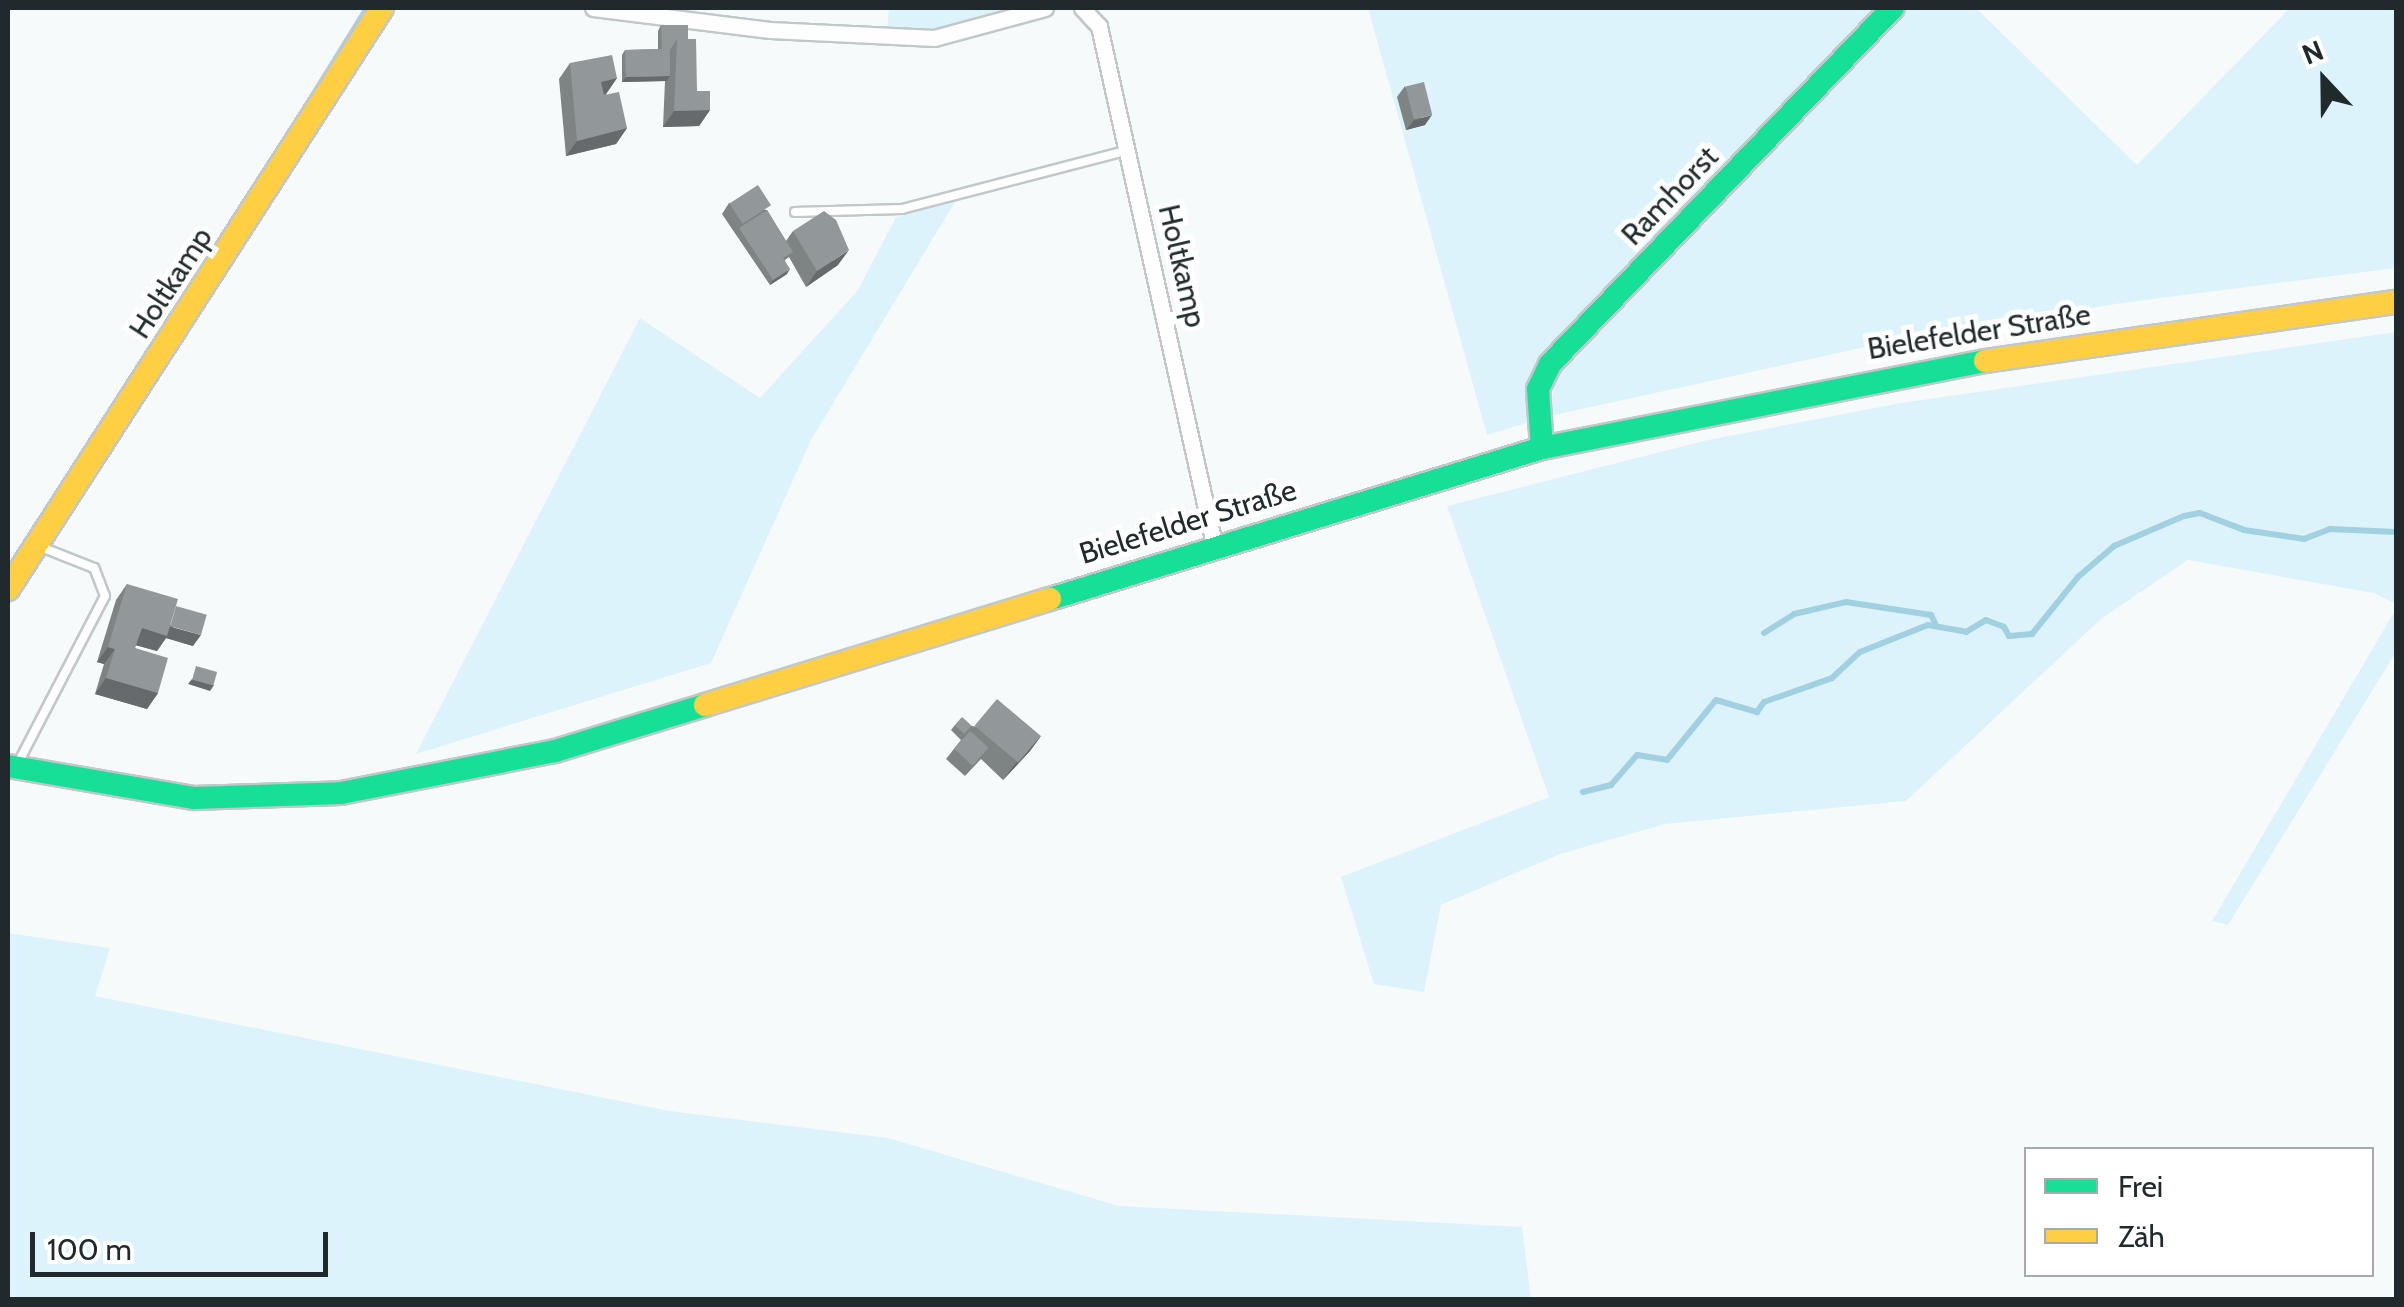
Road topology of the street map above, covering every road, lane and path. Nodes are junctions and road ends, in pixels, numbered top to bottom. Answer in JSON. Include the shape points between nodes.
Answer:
{"nodes":[{"id":1,"x":382,"y":8,"type":"edge"},
{"id":2,"x":593,"y":8,"type":"edge"},
{"id":3,"x":1044,"y":8,"type":"edge"},
{"id":4,"x":1082,"y":8,"type":"edge"},
{"id":5,"x":1893,"y":8,"type":"edge"},
{"id":6,"x":1125,"y":151,"type":"junction"},
{"id":7,"x":796,"y":212,"type":"dead end"},
{"id":8,"x":2396,"y":302,"type":"edge"},
{"id":9,"x":1542,"y":448,"type":"junction"},
{"id":10,"x":1214,"y":544,"type":"junction"},
{"id":11,"x":37,"y":546,"type":"junction"},
{"id":12,"x":8,"y":589,"type":"edge"},
{"id":13,"x":12,"y":766,"type":"edge"}],
"edges":[{"from":1,"to":11,"type":"main road","name":"Holtkamp"},
{"from":2,"to":3,"type":"street","via":[[770,30],[934,38]]},
{"from":4,"to":6,"type":"street","name":"Holtkamp","via":[[1099,26]]},
{"from":5,"to":9,"type":"main road","name":"Ramhorst","via":[[1550,364],[1538,389]]},
{"from":6,"to":7,"type":"lane","via":[[902,209]]},
{"from":6,"to":10,"type":"street","name":"Holtkamp"},
{"from":8,"to":9,"type":"main road","name":"Bielefelder Straße","via":[[1896,374]]},
{"from":9,"to":10,"type":"main road","name":"Bielefelder Straße"},
{"from":10,"to":13,"type":"main road","name":"Bielefelder Straße","via":[[624,730],[442,778],[341,793],[194,798]]},
{"from":11,"to":12,"type":"main road","name":"Holtkamp"},
{"from":11,"to":13,"type":"lane","via":[[94,568],[105,596]]}]}
